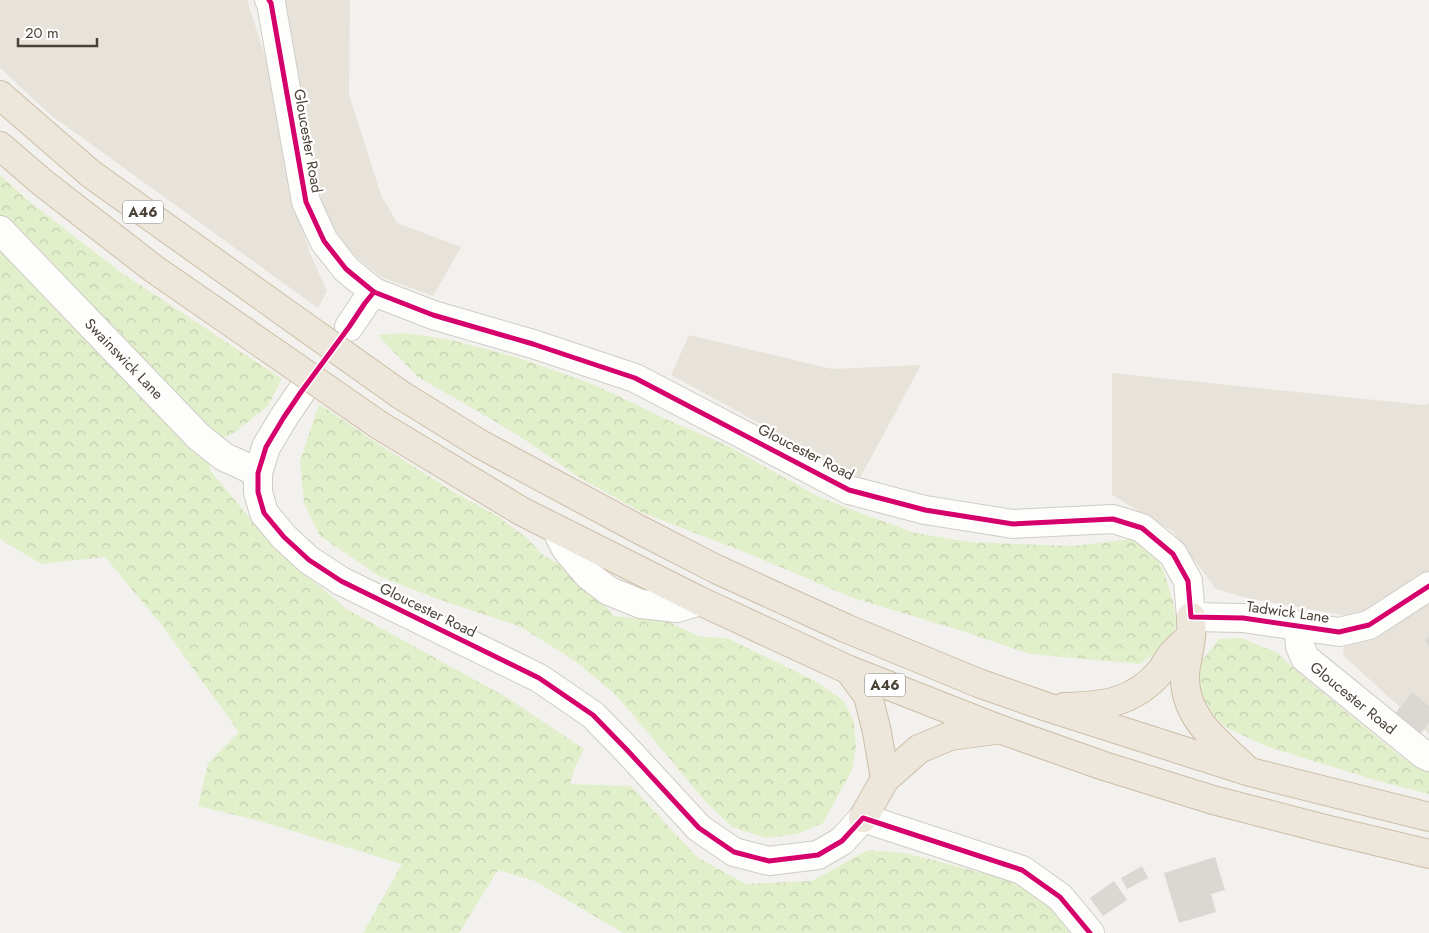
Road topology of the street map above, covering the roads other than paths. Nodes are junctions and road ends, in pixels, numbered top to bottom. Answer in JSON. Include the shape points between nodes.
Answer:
{"nodes":[{"id":1,"x":269,"y":0,"type":"edge"},
{"id":2,"x":0,"y":95,"type":"edge"},
{"id":3,"x":0,"y":146,"type":"edge"},
{"id":4,"x":0,"y":230,"type":"edge"},
{"id":5,"x":374,"y":292,"type":"junction"},
{"id":6,"x":349,"y":328,"type":"tunnel mouth"},
{"id":7,"x":301,"y":392,"type":"tunnel mouth"},
{"id":8,"x":258,"y":474,"type":"junction"},
{"id":9,"x":1429,"y":586,"type":"edge"},
{"id":10,"x":1298,"y":625,"type":"junction"},
{"id":11,"x":1191,"y":627,"type":"junction"},
{"id":12,"x":849,"y":670,"type":"junction"},
{"id":13,"x":1047,"y":707,"type":"junction"},
{"id":14,"x":999,"y":730,"type":"junction"},
{"id":15,"x":1429,"y":758,"type":"edge"},
{"id":16,"x":1250,"y":772,"type":"junction"},
{"id":17,"x":885,"y":779,"type":"junction"},
{"id":18,"x":1429,"y":816,"type":"edge"},
{"id":19,"x":863,"y":818,"type":"junction"},
{"id":20,"x":1429,"y":854,"type":"edge"},
{"id":21,"x":1090,"y":933,"type":"edge"}],
"edges":[{"from":1,"to":5,"type":"street","name":"Gloucester Road","via":[[306,202],[324,240],[346,269]]},
{"from":2,"to":13,"type":"highway","number":"A46","bridge":true,"via":[[91,174],[400,395],[480,444],[716,569],[845,628],[981,684]]},
{"from":3,"to":12,"type":"highway","number":"A46","bridge":true,"via":[[154,269],[379,425],[521,511],[700,601]]},
{"from":4,"to":8,"type":"street","name":"Swainswick Lane","via":[[200,437],[224,457]]},
{"from":5,"to":6,"type":"street"},
{"from":5,"to":11,"type":"street","name":"Gloucester Road","via":[[433,315],[635,378],[849,490],[925,510],[1013,524],[1113,519],[1142,528],[1173,554],[1188,581]]},
{"from":7,"to":8,"type":"street","name":"Gloucester Road","via":[[266,447]]},
{"from":8,"to":19,"type":"street","name":"Gloucester Road","via":[[258,492],[264,513],[309,560],[342,580],[539,678],[593,715],[699,828],[734,852],[769,861],[818,855],[842,841]]},
{"from":9,"to":10,"type":"street","name":"Tadwick Lane","via":[[1369,625],[1339,632]]},
{"from":10,"to":11,"type":"street","name":"Tadwick Lane","via":[[1243,618]]},
{"from":10,"to":15,"type":"street","name":"Gloucester Road","via":[[1305,658]]},
{"from":11,"to":13,"type":"highway","via":[[1160,671],[1131,696],[1088,707]]},
{"from":11,"to":16,"type":"highway","via":[[1185,676],[1190,708],[1207,732]]},
{"from":12,"to":14,"type":"highway","number":"A46"},
{"from":12,"to":17,"type":"highway","via":[[868,696]]},
{"from":13,"to":16,"type":"highway","number":"A46"},
{"from":14,"to":17,"type":"highway","via":[[950,736],[919,749]]},
{"from":14,"to":20,"type":"highway","number":"A46","via":[[1213,800]]},
{"from":16,"to":18,"type":"highway","number":"A46"},
{"from":17,"to":19,"type":"highway"},
{"from":19,"to":21,"type":"street","via":[[1022,870],[1060,898]]}]}
